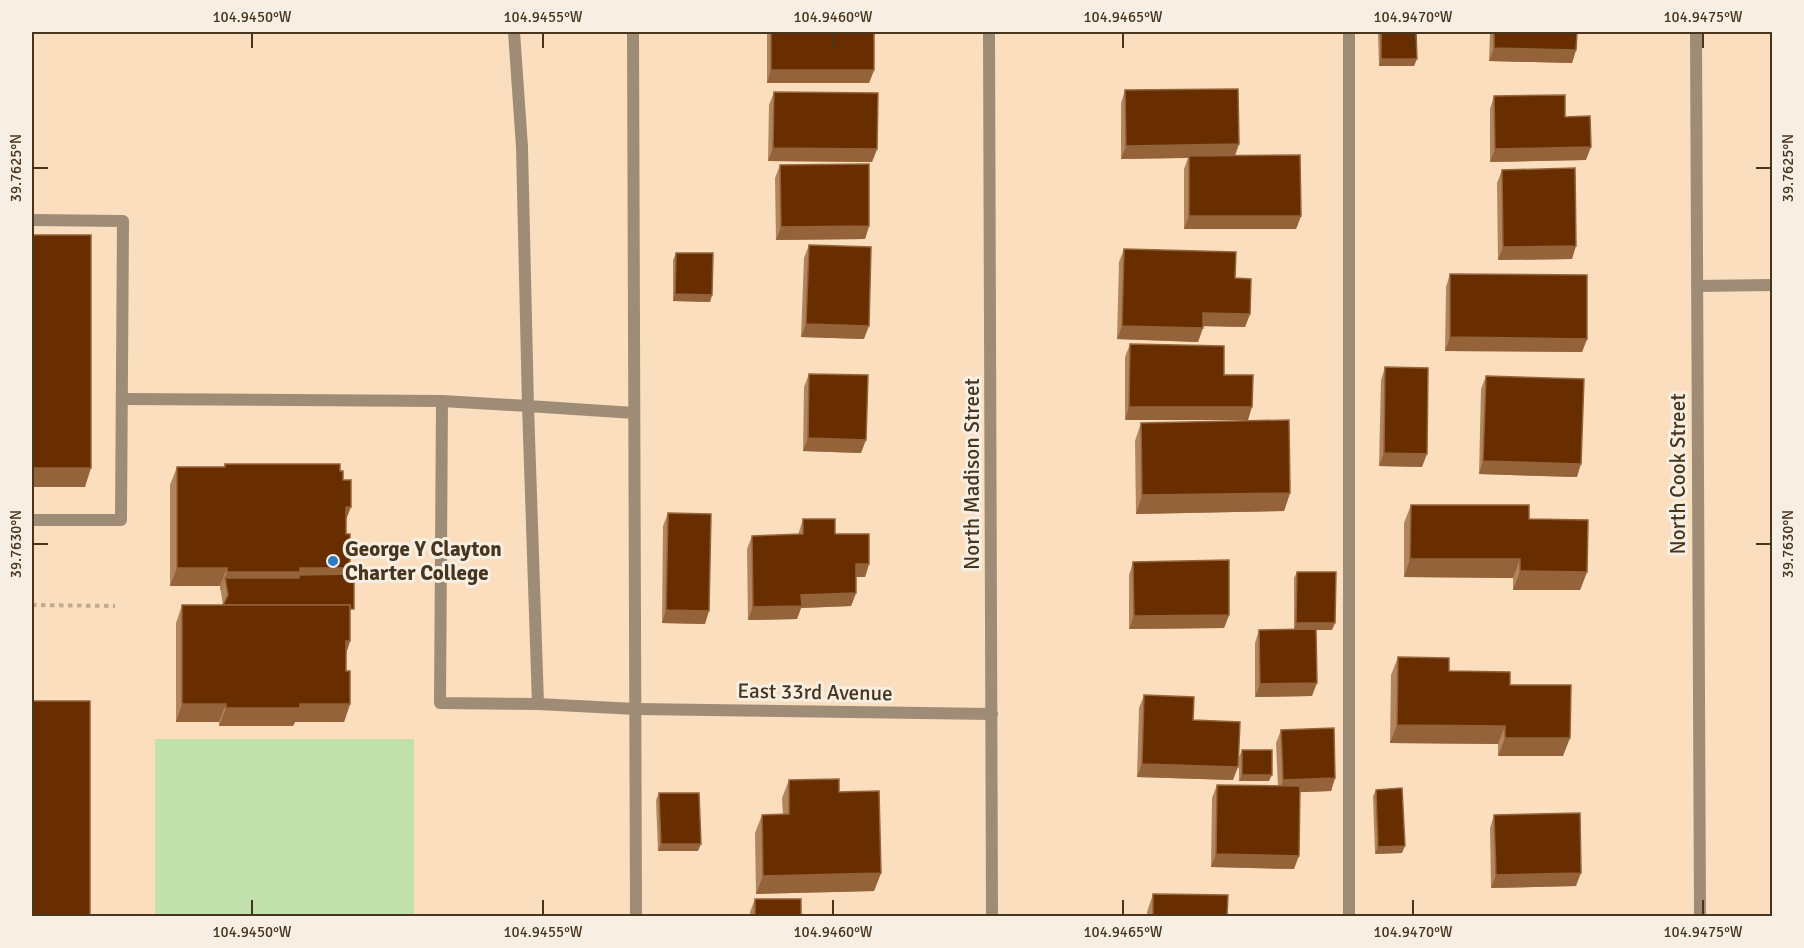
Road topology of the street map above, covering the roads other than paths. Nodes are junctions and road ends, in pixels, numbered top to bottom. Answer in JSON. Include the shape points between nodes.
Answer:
{"nodes":[{"id":1,"x":513,"y":32,"type":"edge"},
{"id":2,"x":633,"y":32,"type":"edge"},
{"id":3,"x":989,"y":32,"type":"edge"},
{"id":4,"x":1349,"y":32,"type":"edge"},
{"id":5,"x":1696,"y":32,"type":"edge"},
{"id":6,"x":32,"y":220,"type":"edge"},
{"id":7,"x":1773,"y":285,"type":"edge"},
{"id":8,"x":1697,"y":286,"type":"junction"},
{"id":9,"x":122,"y":399,"type":"junction"},
{"id":10,"x":442,"y":401,"type":"junction"},
{"id":11,"x":528,"y":406,"type":"junction"},
{"id":12,"x":634,"y":413,"type":"junction"},
{"id":13,"x":32,"y":520,"type":"edge"},
{"id":14,"x":538,"y":704,"type":"junction"},
{"id":15,"x":636,"y":709,"type":"junction"},
{"id":16,"x":992,"y":714,"type":"junction"},
{"id":17,"x":636,"y":916,"type":"edge"},
{"id":18,"x":992,"y":916,"type":"edge"},
{"id":19,"x":1349,"y":916,"type":"edge"},
{"id":20,"x":1700,"y":916,"type":"edge"}],
"edges":[{"from":1,"to":11,"type":"street","via":[[522,147]]},
{"from":2,"to":12,"type":"street"},
{"from":3,"to":16,"type":"street","name":"North Madison Street"},
{"from":4,"to":19,"type":"street"},
{"from":5,"to":8,"type":"street","name":"North Cook Street"},
{"from":6,"to":9,"type":"street","via":[[123,221]]},
{"from":7,"to":8,"type":"street"},
{"from":8,"to":20,"type":"street","name":"North Cook Street"},
{"from":9,"to":10,"type":"street"},
{"from":9,"to":13,"type":"street","via":[[121,520]]},
{"from":10,"to":11,"type":"street"},
{"from":10,"to":14,"type":"street","name":"East 33rd Avenue","via":[[440,703]]},
{"from":11,"to":12,"type":"street"},
{"from":11,"to":14,"type":"street"},
{"from":12,"to":15,"type":"street"},
{"from":14,"to":15,"type":"street","name":"East 33rd Avenue"},
{"from":15,"to":16,"type":"street","name":"East 33rd Avenue"},
{"from":15,"to":17,"type":"street"},
{"from":16,"to":18,"type":"street","name":"North Madison Street"}]}
